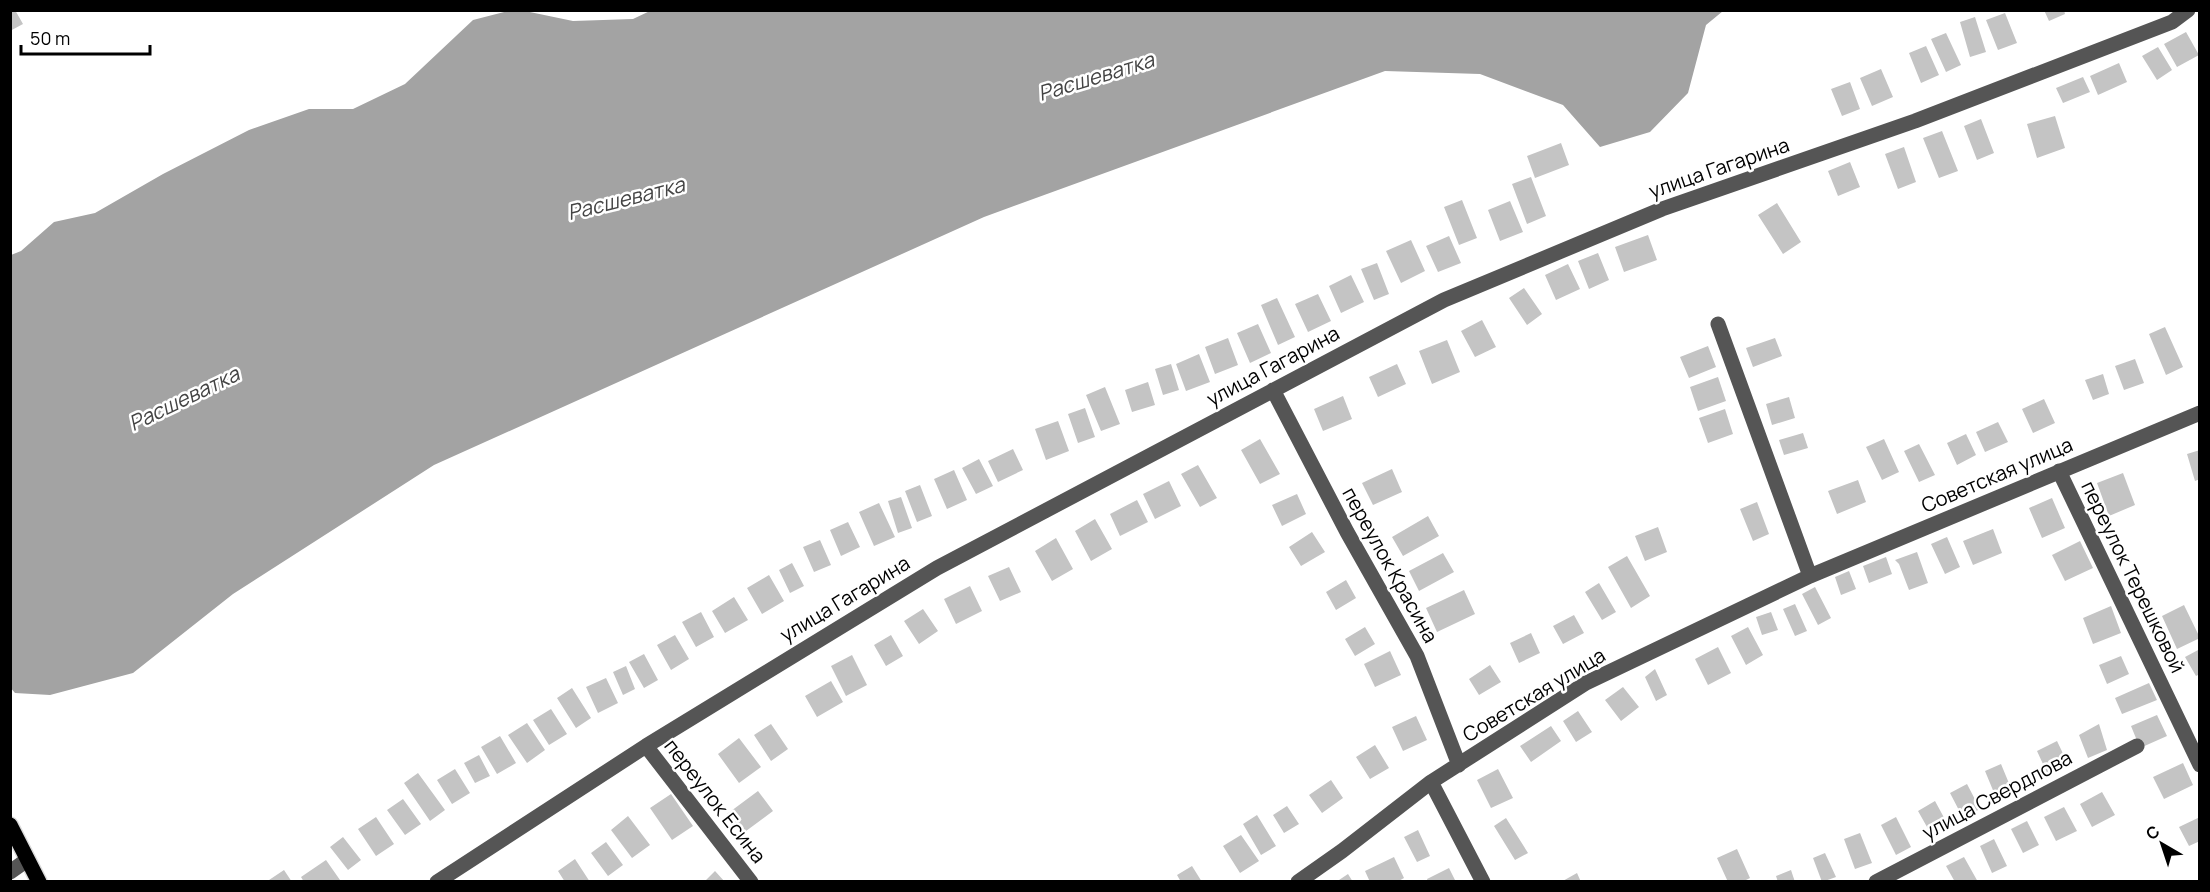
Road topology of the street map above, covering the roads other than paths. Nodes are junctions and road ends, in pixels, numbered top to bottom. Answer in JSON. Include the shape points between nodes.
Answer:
{"nodes":[{"id":1,"x":2188,"y":10,"type":"edge"},
{"id":2,"x":1718,"y":324,"type":"dead end"},
{"id":3,"x":1274,"y":390,"type":"junction"},
{"id":4,"x":2199,"y":414,"type":"edge"},
{"id":5,"x":2059,"y":471,"type":"junction"},
{"id":6,"x":1810,"y":576,"type":"junction"},
{"id":7,"x":646,"y":746,"type":"junction"},
{"id":8,"x":2137,"y":746,"type":"dead end"},
{"id":9,"x":1459,"y":765,"type":"junction"},
{"id":10,"x":2199,"y":765,"type":"edge"},
{"id":11,"x":1431,"y":782,"type":"junction"},
{"id":12,"x":10,"y":825,"type":"edge"},
{"id":13,"x":27,"y":860,"type":"junction"},
{"id":14,"x":10,"y":872,"type":"edge"},
{"id":15,"x":39,"y":882,"type":"edge"},
{"id":16,"x":437,"y":882,"type":"edge"},
{"id":17,"x":751,"y":882,"type":"edge"},
{"id":18,"x":1298,"y":882,"type":"edge"},
{"id":19,"x":1483,"y":882,"type":"edge"},
{"id":20,"x":1876,"y":882,"type":"edge"}],
"edges":[{"from":1,"to":3,"type":"street","name":"улица Гагарина","via":[[2172,22],[1915,121],[1651,214],[1444,300]]},
{"from":2,"to":6,"type":"street"},
{"from":3,"to":7,"type":"street","name":"улица Гагарина","via":[[937,568]]},
{"from":3,"to":9,"type":"street","name":"переулок Красина","via":[[1417,656]]},
{"from":4,"to":5,"type":"street","name":"Советская улица"},
{"from":5,"to":6,"type":"street","name":"Советская улица"},
{"from":5,"to":10,"type":"street","name":"переулок Терешковой"},
{"from":6,"to":9,"type":"street","name":"Советская улица","via":[[1586,683]]},
{"from":7,"to":16,"type":"street","name":"улица Гагарина"},
{"from":7,"to":17,"type":"street","name":"переулок Есина"},
{"from":8,"to":20,"type":"street","name":"улица Свердлова"},
{"from":9,"to":11,"type":"street","name":"Советская улица"},
{"from":11,"to":18,"type":"street","name":"Советская улица"},
{"from":11,"to":19,"type":"street"},
{"from":12,"to":13,"type":"main road"},
{"from":13,"to":14,"type":"street"},
{"from":13,"to":15,"type":"main road"}]}
